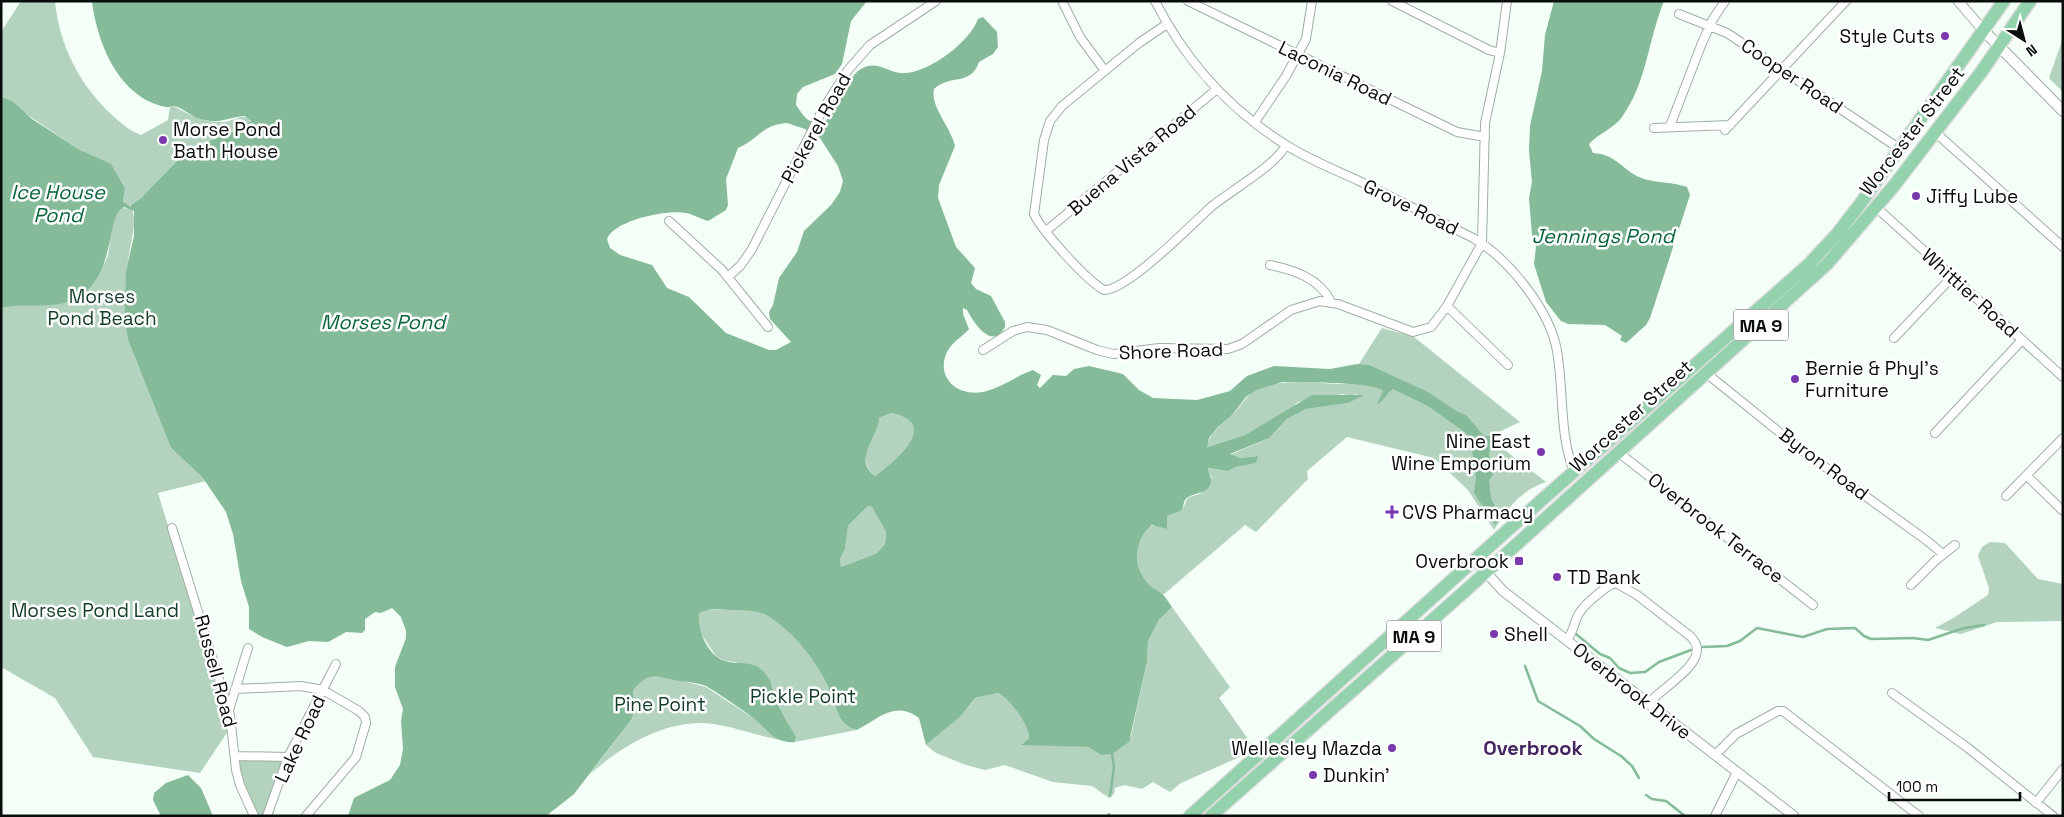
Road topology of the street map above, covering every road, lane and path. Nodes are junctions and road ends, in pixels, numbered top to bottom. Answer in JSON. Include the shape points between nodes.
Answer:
{"nodes":[{"id":1,"x":1062,"y":1,"type":"edge"},
{"id":2,"x":1155,"y":1,"type":"edge"},
{"id":3,"x":1188,"y":1,"type":"edge"},
{"id":4,"x":1312,"y":1,"type":"edge"},
{"id":5,"x":1392,"y":1,"type":"edge"},
{"id":6,"x":1507,"y":1,"type":"edge"},
{"id":7,"x":1725,"y":1,"type":"edge"},
{"id":8,"x":1846,"y":1,"type":"edge"},
{"id":9,"x":1958,"y":1,"type":"edge"},
{"id":10,"x":2004,"y":1,"type":"edge"},
{"id":11,"x":2030,"y":1,"type":"edge"},
{"id":12,"x":933,"y":3,"type":"edge"},
{"id":13,"x":1679,"y":14,"type":"dead end"},
{"id":14,"x":1167,"y":24,"type":"junction"},
{"id":15,"x":1710,"y":24,"type":"junction"},
{"id":16,"x":1984,"y":31,"type":"junction"},
{"id":17,"x":1998,"y":47,"type":"junction"},
{"id":18,"x":1500,"y":53,"type":"junction"},
{"id":19,"x":1298,"y":55,"type":"junction"},
{"id":20,"x":1782,"y":69,"type":"junction"},
{"id":21,"x":1105,"y":71,"type":"junction"},
{"id":22,"x":1217,"y":89,"type":"junction"},
{"id":23,"x":2063,"y":111,"type":"edge"},
{"id":24,"x":1255,"y":122,"type":"junction"},
{"id":25,"x":1670,"y":126,"type":"junction"},
{"id":26,"x":1654,"y":128,"type":"dead end"},
{"id":27,"x":1936,"y":133,"type":"junction"},
{"id":28,"x":1485,"y":137,"type":"junction"},
{"id":29,"x":1286,"y":145,"type":"junction"},
{"id":30,"x":1900,"y":149,"type":"junction"},
{"id":31,"x":1877,"y":208,"type":"junction"},
{"id":32,"x":669,"y":221,"type":"dead end"},
{"id":33,"x":1046,"y":231,"type":"junction"},
{"id":34,"x":1482,"y":243,"type":"junction"},
{"id":35,"x":2063,"y":247,"type":"edge"},
{"id":36,"x":1270,"y":265,"type":"dead end"},
{"id":37,"x":728,"y":277,"type":"junction"},
{"id":38,"x":1952,"y":277,"type":"junction"},
{"id":39,"x":1332,"y":302,"type":"junction"},
{"id":40,"x":1447,"y":306,"type":"junction"},
{"id":41,"x":768,"y":327,"type":"dead end"},
{"id":42,"x":1894,"y":338,"type":"dead end"},
{"id":43,"x":2022,"y":340,"type":"junction"},
{"id":44,"x":983,"y":350,"type":"dead end"},
{"id":45,"x":1508,"y":365,"type":"dead end"},
{"id":46,"x":1706,"y":373,"type":"junction"},
{"id":47,"x":2063,"y":377,"type":"edge"},
{"id":48,"x":1935,"y":433,"type":"dead end"},
{"id":49,"x":2063,"y":438,"type":"edge"},
{"id":50,"x":1618,"y":452,"type":"junction"},
{"id":51,"x":1574,"y":472,"type":"junction"},
{"id":52,"x":2028,"y":476,"type":"junction"},
{"id":53,"x":2006,"y":496,"type":"dead end"},
{"id":54,"x":2063,"y":511,"type":"edge"},
{"id":55,"x":172,"y":528,"type":"dead end"},
{"id":56,"x":1955,"y":545,"type":"dead end"},
{"id":57,"x":1943,"y":554,"type":"junction"},
{"id":58,"x":1475,"y":560,"type":"junction"},
{"id":59,"x":1486,"y":572,"type":"junction"},
{"id":60,"x":1911,"y":585,"type":"dead end"},
{"id":61,"x":1813,"y":604,"type":"dead end"},
{"id":62,"x":1567,"y":640,"type":"junction"},
{"id":63,"x":248,"y":648,"type":"dead end"},
{"id":64,"x":336,"y":664,"type":"dead end"},
{"id":65,"x":236,"y":688,"type":"junction"},
{"id":66,"x":323,"y":690,"type":"junction"},
{"id":67,"x":1892,"y":692,"type":"dead end"},
{"id":68,"x":1648,"y":704,"type":"junction"},
{"id":69,"x":229,"y":710,"type":"junction"},
{"id":70,"x":1715,"y":755,"type":"junction"},
{"id":71,"x":235,"y":756,"type":"junction"},
{"id":72,"x":288,"y":757,"type":"junction"},
{"id":73,"x":2063,"y":769,"type":"edge"},
{"id":74,"x":1737,"y":772,"type":"junction"},
{"id":75,"x":2036,"y":803,"type":"junction"},
{"id":76,"x":254,"y":816,"type":"edge"},
{"id":77,"x":267,"y":816,"type":"edge"},
{"id":78,"x":306,"y":816,"type":"edge"},
{"id":79,"x":1190,"y":816,"type":"edge"},
{"id":80,"x":1211,"y":816,"type":"edge"},
{"id":81,"x":1715,"y":816,"type":"edge"},
{"id":82,"x":1794,"y":816,"type":"edge"},
{"id":83,"x":1919,"y":816,"type":"edge"},
{"id":84,"x":2053,"y":816,"type":"edge"}],
"edges":[{"from":1,"to":21,"type":"street","via":[[1080,37]]},
{"from":2,"to":14,"type":"street","name":"Grove Road"},
{"from":3,"to":19,"type":"street","name":"Laconia Road"},
{"from":4,"to":19,"type":"street","via":[[1308,33]]},
{"from":5,"to":18,"type":"street"},
{"from":6,"to":18,"type":"street"},
{"from":7,"to":15,"type":"street"},
{"from":8,"to":20,"type":"street"},
{"from":9,"to":16,"type":"street"},
{"from":10,"to":16,"type":"highway","name":"Worcester Street","number":"MA 9"},
{"from":11,"to":17,"type":"highway","name":"Worcester Street","number":"MA 9"},
{"from":12,"to":37,"type":"street","name":"Pickerel Road","via":[[861,53],[835,88],[817,120],[752,249]]},
{"from":13,"to":15,"type":"street","name":"Cooper Road"},
{"from":14,"to":21,"type":"street"},
{"from":14,"to":22,"type":"street","name":"Grove Road"},
{"from":15,"to":20,"type":"street","name":"Cooper Road"},
{"from":15,"to":25,"type":"street"},
{"from":16,"to":17,"type":"main road"},
{"from":16,"to":30,"type":"highway","name":"Worcester Street","number":"MA 9"},
{"from":17,"to":23,"type":"main road"},
{"from":17,"to":27,"type":"highway","name":"Worcester Street","number":"MA 9"},
{"from":18,"to":28,"type":"street","via":[[1488,100]]},
{"from":19,"to":24,"type":"street"},
{"from":19,"to":28,"type":"street","name":"Laconia Road","via":[[1457,132]]},
{"from":20,"to":25,"type":"street","via":[[1728,128]]},
{"from":20,"to":30,"type":"street","name":"Cooper Road"},
{"from":21,"to":33,"type":"street","via":[[1062,106],[1047,128],[1034,203],[1034,214]]},
{"from":22,"to":24,"type":"street","name":"Grove Road"},
{"from":22,"to":33,"type":"street","name":"Buena Vista Road"},
{"from":24,"to":29,"type":"street","name":"Grove Road"},
{"from":25,"to":26,"type":"street"},
{"from":27,"to":31,"type":"highway","name":"Worcester Street","number":"MA 9"},
{"from":27,"to":35,"type":"street"},
{"from":28,"to":34,"type":"street"},
{"from":29,"to":33,"type":"street","via":[[1276,158],[1206,212],[1146,266],[1109,290],[1094,283]]},
{"from":29,"to":34,"type":"street","name":"Grove Road"},
{"from":30,"to":51,"type":"highway","name":"Worcester Street","number":"MA 9","via":[[1843,227],[1799,274]]},
{"from":31,"to":38,"type":"street","name":"Whittier Road"},
{"from":31,"to":46,"type":"highway","name":"Worcester Street","number":"MA 9","via":[[1816,275]]},
{"from":32,"to":37,"type":"street"},
{"from":34,"to":40,"type":"street","name":"Shore Road"},
{"from":34,"to":51,"type":"street","name":"Grove Road","via":[[1512,271],[1535,302],[1551,332],[1558,354],[1567,447]]},
{"from":36,"to":39,"type":"street","via":[[1302,274],[1324,291]]},
{"from":37,"to":41,"type":"street"},
{"from":38,"to":42,"type":"street"},
{"from":38,"to":43,"type":"street","name":"Whittier Road"},
{"from":39,"to":40,"type":"street","name":"Shore Road","via":[[1413,332],[1431,327]]},
{"from":39,"to":44,"type":"street","name":"Shore Road","via":[[1314,301],[1291,310],[1242,344],[1228,349],[1159,348],[1113,354],[1047,330],[1026,327],[1013,331]]},
{"from":40,"to":45,"type":"street"},
{"from":43,"to":47,"type":"street","name":"Whittier Road"},
{"from":43,"to":48,"type":"street"},
{"from":46,"to":50,"type":"highway","name":"Worcester Street","number":"MA 9"},
{"from":46,"to":57,"type":"street","name":"Byron Road","via":[[1794,444]]},
{"from":49,"to":52,"type":"street"},
{"from":50,"to":59,"type":"highway","name":"Worcester Street","number":"MA 9"},
{"from":50,"to":61,"type":"street","name":"Overbrook Terrace"},
{"from":51,"to":58,"type":"highway","name":"Worcester Street","number":"MA 9"},
{"from":52,"to":53,"type":"street"},
{"from":52,"to":54,"type":"street"},
{"from":55,"to":69,"type":"street","name":"Russell Road"},
{"from":56,"to":57,"type":"street"},
{"from":57,"to":60,"type":"street"},
{"from":58,"to":59,"type":"street","name":"Overbrook Drive"},
{"from":58,"to":79,"type":"highway","name":"Worcester Street","number":"MA 9"},
{"from":59,"to":62,"type":"street","name":"Overbrook Drive","via":[[1503,591]]},
{"from":59,"to":80,"type":"highway","name":"Worcester Street","number":"MA 9"},
{"from":62,"to":68,"type":"street","name":"Overbrook Drive"},
{"from":62,"to":68,"type":"street","via":[[1580,611],[1607,586],[1616,583],[1690,636],[1697,644],[1691,665]]},
{"from":63,"to":65,"type":"street"},
{"from":64,"to":66,"type":"street","name":"Lake Road"},
{"from":65,"to":66,"type":"street","via":[[301,686]]},
{"from":65,"to":69,"type":"street"},
{"from":66,"to":72,"type":"street","name":"Lake Road"},
{"from":66,"to":78,"type":"street","via":[[359,711],[366,723],[356,756]]},
{"from":67,"to":75,"type":"street","via":[[1974,752]]},
{"from":68,"to":70,"type":"street","name":"Overbrook Drive"},
{"from":69,"to":71,"type":"street","name":"Russell Road"},
{"from":70,"to":74,"type":"street","name":"Overbrook Drive"},
{"from":70,"to":83,"type":"street","via":[[1740,731],[1783,711]]},
{"from":71,"to":72,"type":"street"},
{"from":71,"to":76,"type":"street","name":"Russell Road","via":[[240,785]]},
{"from":72,"to":77,"type":"street","name":"Lake Road"},
{"from":73,"to":75,"type":"street"},
{"from":74,"to":81,"type":"street"},
{"from":74,"to":82,"type":"street","name":"Overbrook Drive"},
{"from":75,"to":84,"type":"street"}]}
